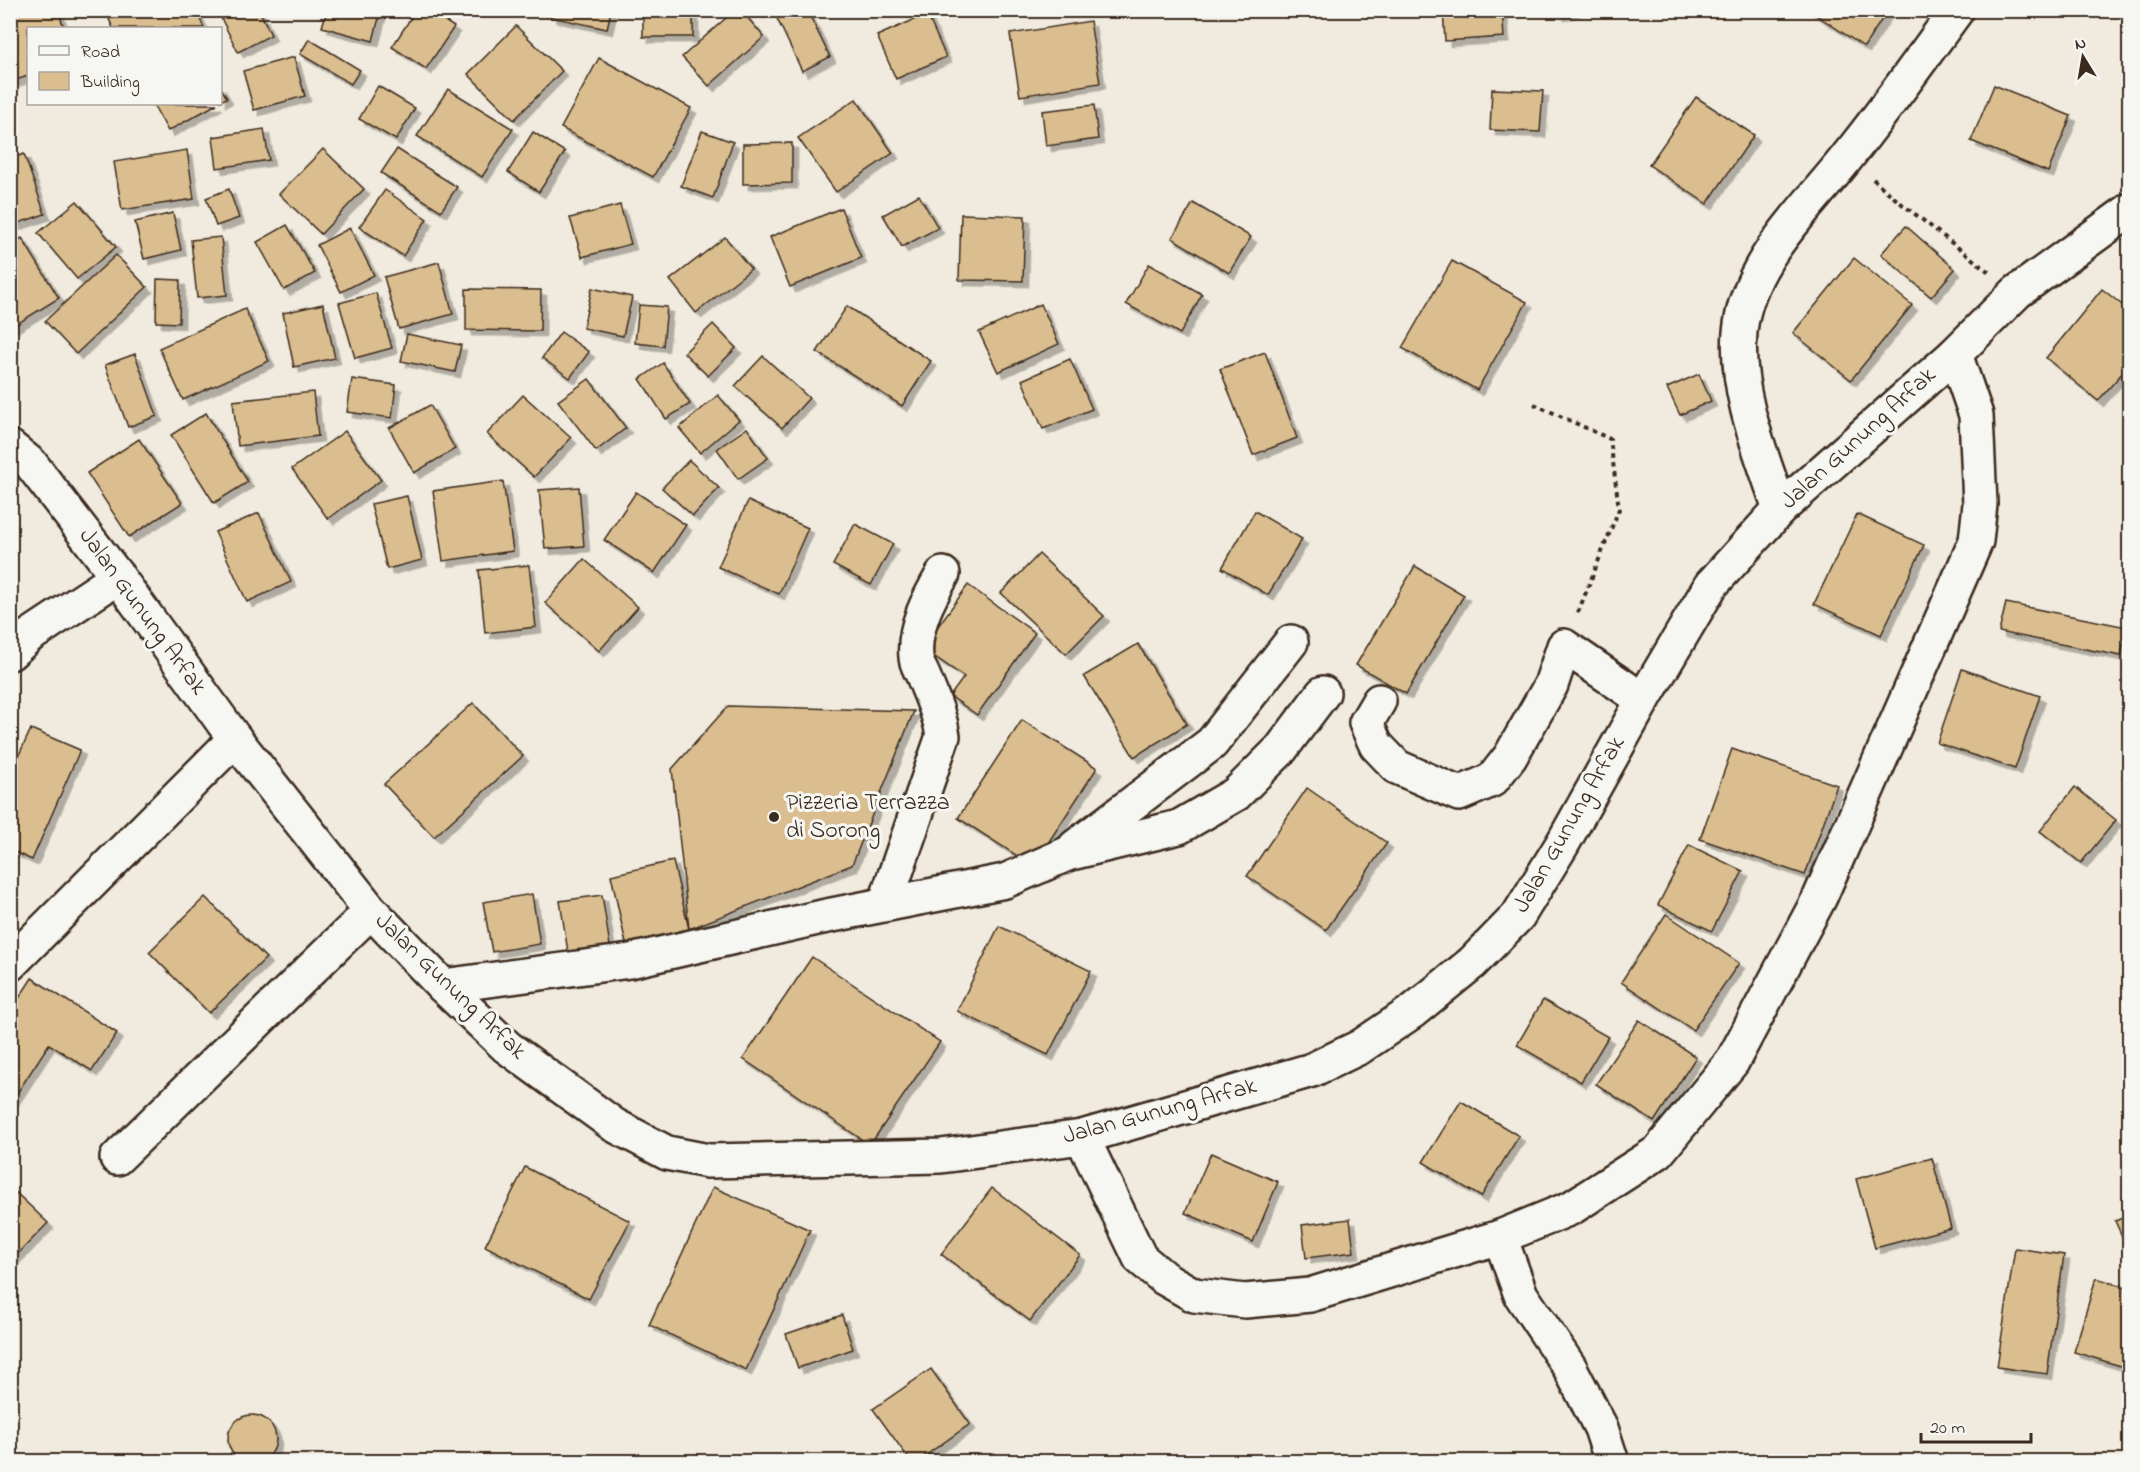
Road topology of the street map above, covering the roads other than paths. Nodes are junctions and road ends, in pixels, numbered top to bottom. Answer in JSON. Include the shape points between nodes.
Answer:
{"nodes":[{"id":1,"x":1957,"y":10,"type":"edge"},
{"id":2,"x":2130,"y":210,"type":"edge"},
{"id":3,"x":1955,"y":354,"type":"junction"},
{"id":4,"x":10,"y":447,"type":"edge"},
{"id":5,"x":1780,"y":509,"type":"junction"},
{"id":6,"x":943,"y":574,"type":"dead end"},
{"id":7,"x":118,"y":577,"type":"junction"},
{"id":8,"x":1291,"y":642,"type":"dead end"},
{"id":9,"x":10,"y":653,"type":"edge"},
{"id":10,"x":1323,"y":693,"type":"dead end"},
{"id":11,"x":1643,"y":700,"type":"junction"},
{"id":12,"x":1379,"y":701,"type":"dead end"},
{"id":13,"x":235,"y":739,"type":"junction"},
{"id":14,"x":1067,"y":854,"type":"junction"},
{"id":15,"x":885,"y":904,"type":"junction"},
{"id":16,"x":371,"y":911,"type":"junction"},
{"id":17,"x":10,"y":964,"type":"edge"},
{"id":18,"x":443,"y":986,"type":"junction"},
{"id":19,"x":1082,"y":1137,"type":"junction"},
{"id":20,"x":117,"y":1158,"type":"dead end"},
{"id":21,"x":1500,"y":1237,"type":"junction"},
{"id":22,"x":1612,"y":1461,"type":"edge"}],
"edges":[{"from":1,"to":5,"type":"street","via":[[1848,156],[1772,249],[1748,292],[1740,333],[1742,381],[1754,432]]},
{"from":2,"to":3,"type":"street","name":"Jalan Gunung Arfak","via":[[2017,292]]},
{"from":3,"to":5,"type":"street","name":"Jalan Gunung Arfak"},
{"from":3,"to":21,"type":"street","via":[[1976,415],[1980,504],[1976,541],[1820,897],[1731,1062],[1658,1152],[1571,1208]]},
{"from":4,"to":7,"type":"street","name":"Jalan Gunung Arfak","via":[[31,464]]},
{"from":5,"to":11,"type":"street","name":"Jalan Gunung Arfak","via":[[1712,585]]},
{"from":6,"to":15,"type":"street","via":[[922,614],[916,658],[940,717],[943,736]]},
{"from":7,"to":9,"type":"street","via":[[28,636]]},
{"from":7,"to":13,"type":"street","name":"Jalan Gunung Arfak"},
{"from":8,"to":14,"type":"street","via":[[1212,743]]},
{"from":10,"to":14,"type":"street","via":[[1281,749],[1236,794],[1179,827]]},
{"from":11,"to":12,"type":"street","via":[[1564,646],[1551,685],[1510,757],[1492,780],[1459,794],[1397,767],[1376,745],[1366,723]]},
{"from":11,"to":19,"type":"street","name":"Jalan Gunung Arfak","via":[[1518,916],[1472,963],[1413,1011],[1360,1047],[1312,1070]]},
{"from":13,"to":16,"type":"street","name":"Jalan Gunung Arfak"},
{"from":13,"to":17,"type":"street"},
{"from":14,"to":15,"type":"street","via":[[1005,881]]},
{"from":15,"to":18,"type":"street","via":[[630,962]]},
{"from":16,"to":18,"type":"street","name":"Jalan Gunung Arfak"},
{"from":16,"to":20,"type":"street"},
{"from":18,"to":19,"type":"street","name":"Jalan Gunung Arfak","via":[[507,1047],[614,1125],[667,1153],[708,1161],[941,1156]]},
{"from":19,"to":21,"type":"street","via":[[1140,1258],[1194,1295],[1245,1301],[1310,1295]]},
{"from":21,"to":22,"type":"street","via":[[1521,1295],[1570,1368],[1601,1428]]}]}
